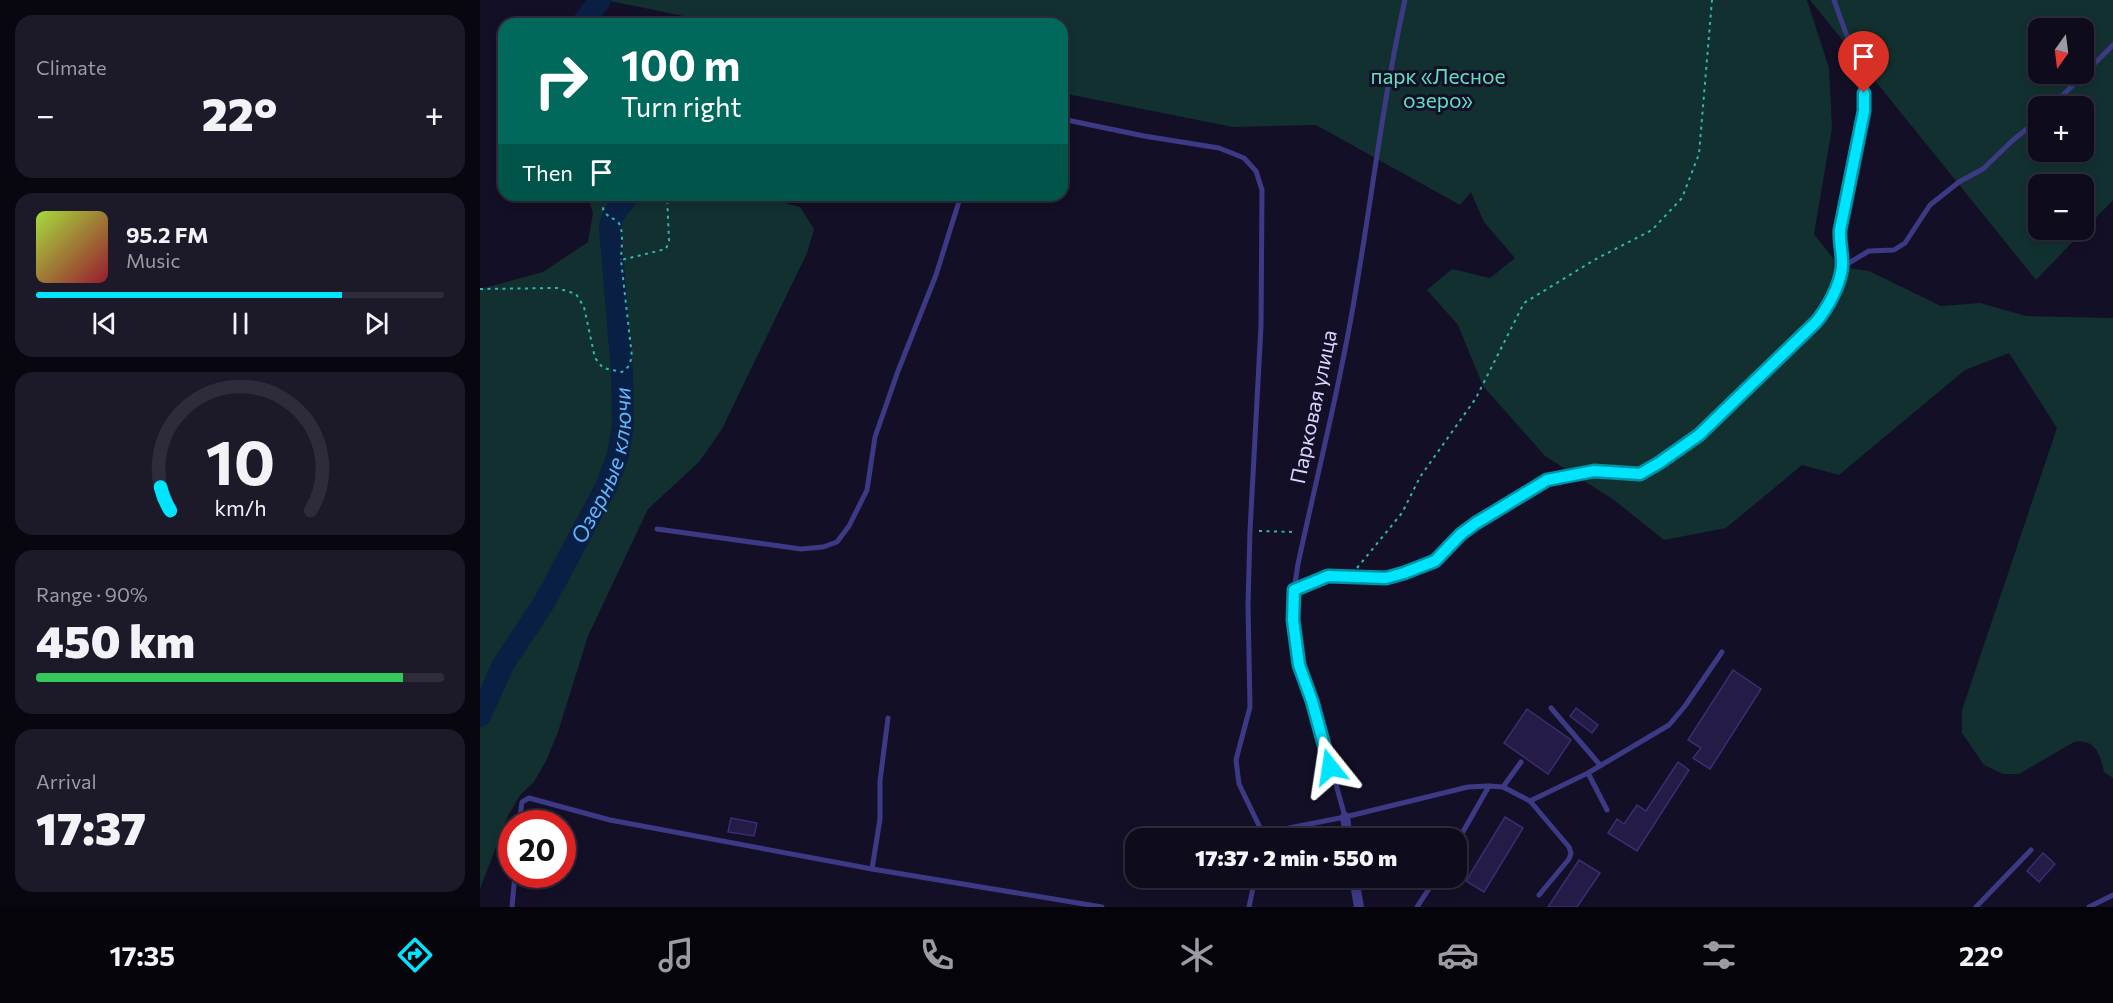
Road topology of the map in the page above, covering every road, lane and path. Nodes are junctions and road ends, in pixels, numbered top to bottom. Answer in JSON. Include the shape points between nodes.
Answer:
{"nodes":[{"id":1,"x":1405,"y":0,"type":"edge"},
{"id":2,"x":1712,"y":0,"type":"edge"},
{"id":3,"x":1834,"y":0,"type":"edge"},
{"id":4,"x":2113,"y":45,"type":"edge"},
{"id":5,"x":2062,"y":96,"type":"edge"},
{"id":6,"x":1068,"y":120,"type":"edge"},
{"id":7,"x":2028,"y":128,"type":"edge"},
{"id":8,"x":605,"y":201,"type":"edge"},
{"id":9,"x":667,"y":201,"type":"edge"},
{"id":10,"x":959,"y":201,"type":"edge"},
{"id":11,"x":621,"y":260,"type":"junction"},
{"id":12,"x":1842,"y":267,"type":"junction"},
{"id":13,"x":480,"y":288,"type":"edge"},
{"id":14,"x":657,"y":529,"type":"dead end"},
{"id":15,"x":1250,"y":531,"type":"junction"},
{"id":16,"x":1305,"y":532,"type":"junction"},
{"id":17,"x":1351,"y":576,"type":"junction"},
{"id":18,"x":1294,"y":590,"type":"junction"},
{"id":19,"x":1722,"y":652,"type":"dead end"},
{"id":20,"x":1551,"y":708,"type":"dead end"},
{"id":21,"x":888,"y":718,"type":"dead end"},
{"id":22,"x":1521,"y":762,"type":"dead end"},
{"id":23,"x":1600,"y":765,"type":"junction"},
{"id":24,"x":1588,"y":772,"type":"junction"},
{"id":25,"x":1489,"y":786,"type":"junction"},
{"id":26,"x":1503,"y":787,"type":"junction"},
{"id":27,"x":1530,"y":801,"type":"junction"},
{"id":28,"x":521,"y":810,"type":"edge"},
{"id":29,"x":573,"y":810,"type":"edge"},
{"id":30,"x":1607,"y":810,"type":"dead end"},
{"id":31,"x":576,"y":811,"type":"edge"},
{"id":32,"x":1344,"y":817,"type":"junction"},
{"id":33,"x":1260,"y":828,"type":"edge"},
{"id":34,"x":1289,"y":828,"type":"edge"},
{"id":35,"x":1346,"y":828,"type":"edge"},
{"id":36,"x":1465,"y":828,"type":"edge"},
{"id":37,"x":2031,"y":850,"type":"dead end"},
{"id":38,"x":872,"y":869,"type":"junction"},
{"id":39,"x":514,"y":888,"type":"edge"},
{"id":40,"x":1253,"y":888,"type":"edge"},
{"id":41,"x":1356,"y":888,"type":"edge"},
{"id":42,"x":1429,"y":888,"type":"edge"},
{"id":43,"x":1539,"y":895,"type":"dead end"},
{"id":44,"x":2113,"y":895,"type":"edge"},
{"id":45,"x":512,"y":907,"type":"edge"},
{"id":46,"x":1102,"y":907,"type":"edge"},
{"id":47,"x":1249,"y":907,"type":"edge"},
{"id":48,"x":1359,"y":907,"type":"edge"},
{"id":49,"x":1417,"y":907,"type":"edge"},
{"id":50,"x":1976,"y":907,"type":"edge"},
{"id":51,"x":2089,"y":907,"type":"edge"}],
"edges":[{"from":1,"to":16,"type":"lane","name":"Парковая улица","via":[[1378,141],[1357,285]]},
{"from":2,"to":17,"type":"path","via":[[1699,154],[1682,198],[1653,230],[1524,303],[1476,398],[1420,477],[1402,513]]},
{"from":3,"to":12,"type":"lane","via":[[1864,93],[1864,111],[1840,230]]},
{"from":4,"to":5,"type":"lane"},
{"from":6,"to":15,"type":"lane","via":[[1218,148],[1244,158],[1256,171],[1262,190],[1261,326]]},
{"from":7,"to":12,"type":"lane","via":[[1983,169],[1930,205],[1905,243],[1894,250],[1869,251]]},
{"from":8,"to":11,"type":"path","via":[[606,215],[622,228]]},
{"from":9,"to":11,"type":"path","via":[[666,249]]},
{"from":10,"to":14,"type":"lane","via":[[936,275],[875,436],[867,490],[837,542],[801,549]]},
{"from":11,"to":13,"type":"path","via":[[632,357],[622,372],[603,368],[595,358],[584,307],[576,294],[557,288]]},
{"from":12,"to":17,"type":"lane","via":[[1828,308],[1816,322],[1699,435],[1659,463],[1640,474],[1594,471],[1547,480],[1476,523],[1435,561],[1386,578]]},
{"from":15,"to":16,"type":"path"},
{"from":15,"to":33,"type":"lane","via":[[1250,707],[1236,760],[1239,783]]},
{"from":16,"to":18,"type":"lane","name":"Парковая улица"},
{"from":17,"to":18,"type":"lane","via":[[1328,576]]},
{"from":18,"to":32,"type":"lane","name":"Парковая улица","via":[[1299,665]]},
{"from":19,"to":23,"type":"lane","via":[[1669,725]]},
{"from":20,"to":23,"type":"lane"},
{"from":21,"to":38,"type":"lane"},
{"from":22,"to":26,"type":"lane"},
{"from":23,"to":24,"type":"lane"},
{"from":24,"to":27,"type":"lane"},
{"from":24,"to":30,"type":"lane"},
{"from":25,"to":26,"type":"lane"},
{"from":25,"to":32,"type":"lane","via":[[1468,786]]},
{"from":25,"to":36,"type":"lane"},
{"from":26,"to":27,"type":"lane"},
{"from":27,"to":43,"type":"lane","via":[[1571,853]]},
{"from":28,"to":29,"type":"lane","via":[[522,802],[529,798]]},
{"from":31,"to":38,"type":"lane"},
{"from":32,"to":34,"type":"lane"},
{"from":32,"to":35,"type":"street"},
{"from":37,"to":50,"type":"lane"},
{"from":38,"to":46,"type":"lane"},
{"from":39,"to":45,"type":"lane"},
{"from":40,"to":47,"type":"lane"},
{"from":41,"to":48,"type":"street"},
{"from":42,"to":49,"type":"lane"},
{"from":44,"to":51,"type":"lane"}]}
